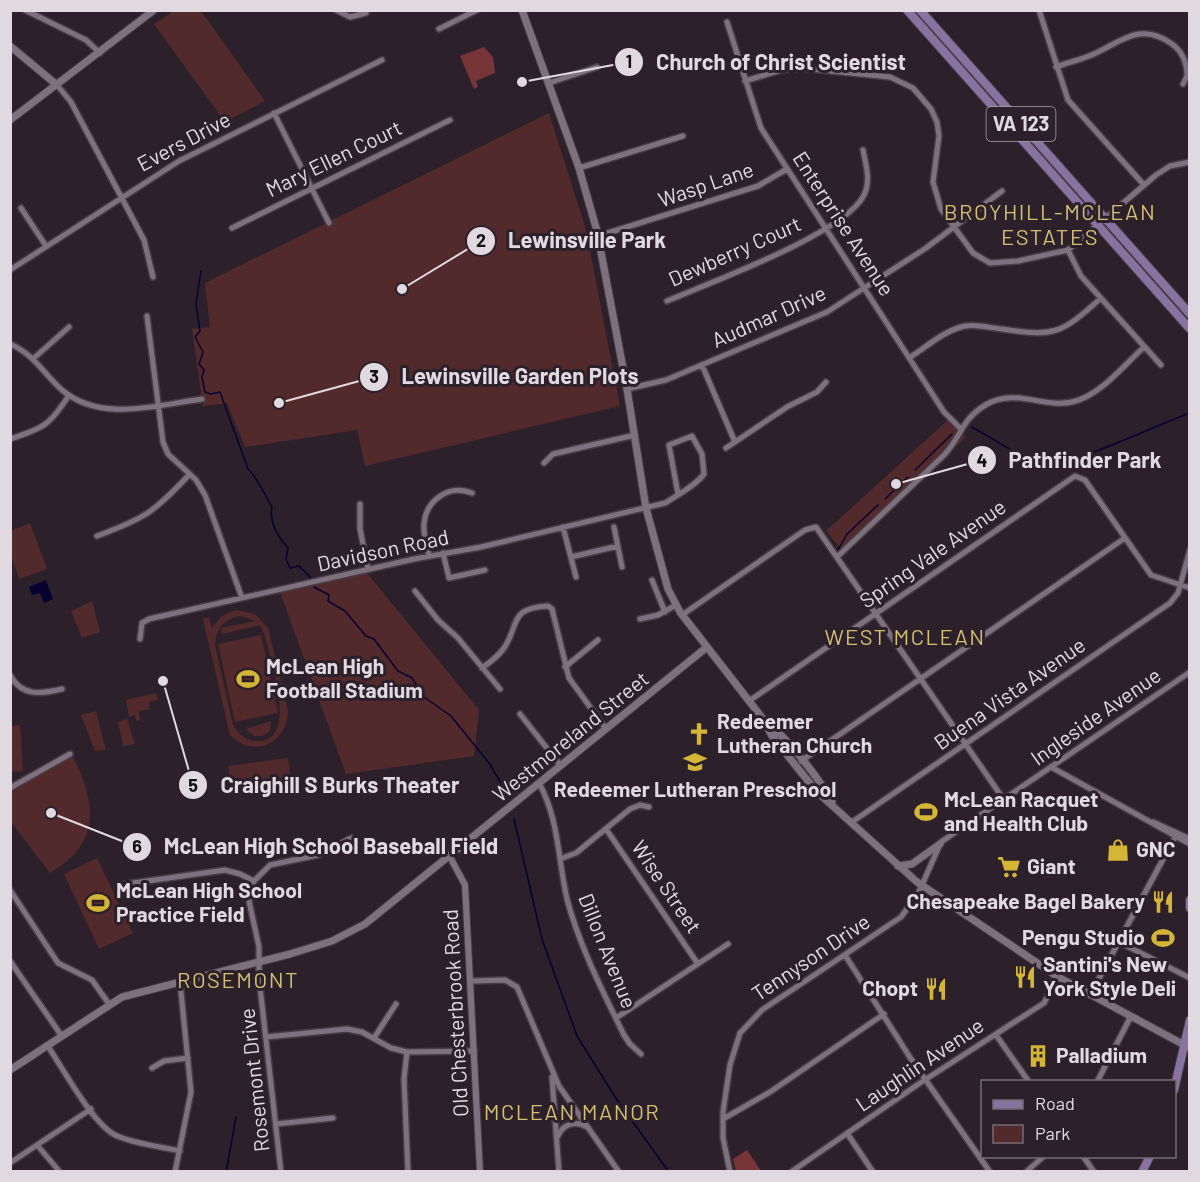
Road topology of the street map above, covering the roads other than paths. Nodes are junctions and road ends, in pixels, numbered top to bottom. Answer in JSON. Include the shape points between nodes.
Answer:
{"nodes":[{"id":1,"x":154,"y":10,"type":"edge"},
{"id":2,"x":336,"y":10,"type":"edge"},
{"id":3,"x":477,"y":10,"type":"edge"},
{"id":4,"x":522,"y":10,"type":"edge"},
{"id":5,"x":907,"y":10,"type":"edge"},
{"id":6,"x":920,"y":10,"type":"edge"},
{"id":7,"x":1039,"y":10,"type":"edge"},
{"id":8,"x":29,"y":11,"type":"edge"},
{"id":9,"x":366,"y":13,"type":"dead end"},
{"id":10,"x":727,"y":22,"type":"dead end"},
{"id":11,"x":439,"y":29,"type":"dead end"},
{"id":12,"x":10,"y":46,"type":"edge"},
{"id":13,"x":100,"y":53,"type":"junction"},
{"id":14,"x":382,"y":60,"type":"dead end"},
{"id":15,"x":597,"y":67,"type":"dead end"},
{"id":16,"x":1056,"y":67,"type":"junction"},
{"id":17,"x":745,"y":81,"type":"junction"},
{"id":18,"x":549,"y":83,"type":"junction"},
{"id":19,"x":1183,"y":84,"type":"dead end"},
{"id":20,"x":57,"y":85,"type":"junction"},
{"id":21,"x":274,"y":113,"type":"junction"},
{"id":22,"x":10,"y":120,"type":"edge"},
{"id":23,"x":450,"y":120,"type":"dead end"},
{"id":24,"x":683,"y":136,"type":"dead end"},
{"id":25,"x":863,"y":150,"type":"dead end"},
{"id":26,"x":1190,"y":162,"type":"edge"},
{"id":27,"x":579,"y":168,"type":"junction"},
{"id":28,"x":787,"y":169,"type":"junction"},
{"id":29,"x":1144,"y":185,"type":"junction"},
{"id":30,"x":312,"y":188,"type":"junction"},
{"id":31,"x":1002,"y":191,"type":"dead end"},
{"id":32,"x":121,"y":196,"type":"junction"},
{"id":33,"x":21,"y":208,"type":"dead end"},
{"id":34,"x":1106,"y":219,"type":"junction"},
{"id":35,"x":329,"y":223,"type":"dead end"},
{"id":36,"x":1098,"y":226,"type":"junction"},
{"id":37,"x":232,"y":228,"type":"dead end"},
{"id":38,"x":825,"y":228,"type":"junction"},
{"id":39,"x":952,"y":228,"type":"junction"},
{"id":40,"x":598,"y":236,"type":"junction"},
{"id":41,"x":46,"y":246,"type":"junction"},
{"id":42,"x":1068,"y":250,"type":"junction"},
{"id":43,"x":10,"y":270,"type":"edge"},
{"id":44,"x":153,"y":277,"type":"dead end"},
{"id":45,"x":864,"y":288,"type":"junction"},
{"id":46,"x":1101,"y":298,"type":"junction"},
{"id":47,"x":667,"y":301,"type":"dead end"},
{"id":48,"x":1190,"y":314,"type":"edge"},
{"id":49,"x":147,"y":315,"type":"dead end"},
{"id":50,"x":69,"y":327,"type":"dead end"},
{"id":51,"x":1190,"y":329,"type":"edge"},
{"id":52,"x":10,"y":344,"type":"edge"},
{"id":53,"x":1144,"y":346,"type":"junction"},
{"id":54,"x":34,"y":358,"type":"junction"},
{"id":55,"x":909,"y":358,"type":"junction"},
{"id":56,"x":702,"y":365,"type":"junction"},
{"id":57,"x":1161,"y":365,"type":"dead end"},
{"id":58,"x":826,"y":382,"type":"dead end"},
{"id":59,"x":627,"y":388,"type":"junction"},
{"id":60,"x":69,"y":395,"type":"junction"},
{"id":61,"x":202,"y":399,"type":"dead end"},
{"id":62,"x":158,"y":405,"type":"junction"},
{"id":63,"x":961,"y":429,"type":"junction"},
{"id":64,"x":634,"y":435,"type":"junction"},
{"id":65,"x":10,"y":440,"type":"edge"},
{"id":66,"x":735,"y":442,"type":"junction"},
{"id":67,"x":726,"y":448,"type":"dead end"},
{"id":68,"x":544,"y":463,"type":"dead end"},
{"id":69,"x":190,"y":474,"type":"junction"},
{"id":70,"x":472,"y":494,"type":"dead end"},
{"id":71,"x":678,"y":494,"type":"junction"},
{"id":72,"x":360,"y":504,"type":"dead end"},
{"id":73,"x":646,"y":508,"type":"junction"},
{"id":74,"x":563,"y":527,"type":"junction"},
{"id":75,"x":614,"y":527,"type":"dead end"},
{"id":76,"x":97,"y":536,"type":"dead end"},
{"id":77,"x":1125,"y":538,"type":"junction"},
{"id":78,"x":618,"y":546,"type":"junction"},
{"id":79,"x":1190,"y":550,"type":"edge"},
{"id":80,"x":443,"y":554,"type":"junction"},
{"id":81,"x":429,"y":556,"type":"junction"},
{"id":82,"x":571,"y":557,"type":"junction"},
{"id":83,"x":837,"y":557,"type":"junction"},
{"id":84,"x":622,"y":567,"type":"dead end"},
{"id":85,"x":368,"y":569,"type":"junction"},
{"id":86,"x":485,"y":570,"type":"dead end"},
{"id":87,"x":576,"y":577,"type":"dead end"},
{"id":88,"x":652,"y":580,"type":"dead end"},
{"id":89,"x":1180,"y":586,"type":"junction"},
{"id":90,"x":1190,"y":588,"type":"edge"},
{"id":91,"x":415,"y":591,"type":"dead end"},
{"id":92,"x":242,"y":598,"type":"junction"},
{"id":93,"x":675,"y":605,"type":"junction"},
{"id":94,"x":665,"y":612,"type":"junction"},
{"id":95,"x":876,"y":614,"type":"junction"},
{"id":96,"x":682,"y":615,"type":"junction"},
{"id":97,"x":640,"y":619,"type":"dead end"},
{"id":98,"x":140,"y":639,"type":"dead end"},
{"id":99,"x":598,"y":640,"type":"dead end"},
{"id":100,"x":707,"y":647,"type":"junction"},
{"id":101,"x":565,"y":667,"type":"junction"},
{"id":102,"x":482,"y":668,"type":"junction"},
{"id":103,"x":1190,"y":672,"type":"edge"},
{"id":104,"x":10,"y":675,"type":"edge"},
{"id":105,"x":921,"y":679,"type":"junction"},
{"id":106,"x":62,"y":689,"type":"dead end"},
{"id":107,"x":500,"y":689,"type":"dead end"},
{"id":108,"x":749,"y":701,"type":"junction"},
{"id":109,"x":520,"y":714,"type":"dead end"},
{"id":110,"x":763,"y":719,"type":"junction"},
{"id":111,"x":606,"y":729,"type":"junction"},
{"id":112,"x":967,"y":744,"type":"junction"},
{"id":113,"x":70,"y":754,"type":"dead end"},
{"id":114,"x":801,"y":761,"type":"junction"},
{"id":115,"x":561,"y":766,"type":"junction"},
{"id":116,"x":1051,"y":767,"type":"junction"},
{"id":117,"x":539,"y":783,"type":"junction"},
{"id":118,"x":10,"y":788,"type":"edge"},
{"id":119,"x":1004,"y":800,"type":"junction"},
{"id":120,"x":832,"y":803,"type":"junction"},
{"id":121,"x":650,"y":807,"type":"dead end"},
{"id":122,"x":852,"y":822,"type":"junction"},
{"id":123,"x":1152,"y":822,"type":"junction"},
{"id":124,"x":606,"y":829,"type":"junction"},
{"id":125,"x":1175,"y":837,"type":"junction"},
{"id":126,"x":351,"y":838,"type":"dead end"},
{"id":127,"x":1190,"y":839,"type":"edge"},
{"id":128,"x":940,"y":844,"type":"junction"},
{"id":129,"x":1190,"y":844,"type":"edge"},
{"id":130,"x":450,"y":857,"type":"junction"},
{"id":131,"x":560,"y":859,"type":"junction"},
{"id":132,"x":898,"y":866,"type":"junction"},
{"id":133,"x":254,"y":881,"type":"junction"},
{"id":134,"x":126,"y":884,"type":"dead end"},
{"id":135,"x":922,"y":886,"type":"junction"},
{"id":136,"x":10,"y":890,"type":"edge"},
{"id":137,"x":1190,"y":900,"type":"edge"},
{"id":138,"x":1190,"y":908,"type":"edge"},
{"id":139,"x":1119,"y":942,"type":"junction"},
{"id":140,"x":728,"y":944,"type":"dead end"},
{"id":141,"x":845,"y":955,"type":"junction"},
{"id":142,"x":10,"y":962,"type":"edge"},
{"id":143,"x":259,"y":963,"type":"junction"},
{"id":144,"x":698,"y":964,"type":"junction"},
{"id":145,"x":1058,"y":977,"type":"junction"},
{"id":146,"x":1190,"y":978,"type":"edge"},
{"id":147,"x":471,"y":981,"type":"junction"},
{"id":148,"x":180,"y":982,"type":"junction"},
{"id":149,"x":1090,"y":995,"type":"junction"},
{"id":150,"x":109,"y":1004,"type":"junction"},
{"id":151,"x":396,"y":1004,"type":"dead end"},
{"id":152,"x":884,"y":1014,"type":"junction"},
{"id":153,"x":616,"y":1018,"type":"junction"},
{"id":154,"x":1130,"y":1018,"type":"junction"},
{"id":155,"x":1190,"y":1020,"type":"edge"},
{"id":156,"x":61,"y":1035,"type":"junction"},
{"id":157,"x":996,"y":1035,"type":"junction"},
{"id":158,"x":266,"y":1037,"type":"junction"},
{"id":159,"x":374,"y":1038,"type":"junction"},
{"id":160,"x":47,"y":1045,"type":"junction"},
{"id":161,"x":1188,"y":1046,"type":"edge"},
{"id":162,"x":474,"y":1051,"type":"junction"},
{"id":163,"x":407,"y":1052,"type":"junction"},
{"id":164,"x":641,"y":1054,"type":"dead end"},
{"id":165,"x":188,"y":1058,"type":"junction"},
{"id":166,"x":549,"y":1067,"type":"junction"},
{"id":167,"x":152,"y":1068,"type":"dead end"},
{"id":168,"x":10,"y":1070,"type":"edge"},
{"id":169,"x":926,"y":1080,"type":"junction"},
{"id":170,"x":1028,"y":1080,"type":"edge"},
{"id":171,"x":1099,"y":1080,"type":"edge"},
{"id":172,"x":1176,"y":1084,"type":"edge"},
{"id":173,"x":90,"y":1109,"type":"junction"},
{"id":174,"x":333,"y":1118,"type":"dead end"},
{"id":175,"x":723,"y":1119,"type":"junction"},
{"id":176,"x":276,"y":1124,"type":"junction"},
{"id":177,"x":588,"y":1128,"type":"junction"},
{"id":178,"x":847,"y":1133,"type":"junction"},
{"id":179,"x":557,"y":1140,"type":"junction"},
{"id":180,"x":37,"y":1145,"type":"junction"},
{"id":181,"x":180,"y":1151,"type":"junction"},
{"id":182,"x":1042,"y":1158,"type":"edge"},
{"id":183,"x":1084,"y":1158,"type":"edge"},
{"id":184,"x":10,"y":1164,"type":"edge"},
{"id":185,"x":60,"y":1172,"type":"edge"},
{"id":186,"x":175,"y":1172,"type":"edge"},
{"id":187,"x":281,"y":1172,"type":"edge"},
{"id":188,"x":408,"y":1172,"type":"edge"},
{"id":189,"x":480,"y":1172,"type":"edge"},
{"id":190,"x":559,"y":1172,"type":"edge"},
{"id":191,"x":619,"y":1172,"type":"edge"},
{"id":192,"x":730,"y":1172,"type":"edge"},
{"id":193,"x":791,"y":1172,"type":"edge"},
{"id":194,"x":873,"y":1172,"type":"edge"},
{"id":195,"x":990,"y":1172,"type":"edge"},
{"id":196,"x":1026,"y":1172,"type":"edge"},
{"id":197,"x":1094,"y":1172,"type":"edge"}],
"edges":[{"from":1,"to":13,"type":"main road"},
{"from":2,"to":9,"type":"street","via":[[350,17]]},
{"from":3,"to":11,"type":"street"},
{"from":4,"to":18,"type":"main road"},
{"from":5,"to":36,"type":"main road","number":"VA 123"},
{"from":6,"to":34,"type":"main road","number":"VA 123"},
{"from":7,"to":16,"type":"street"},
{"from":8,"to":13,"type":"street","via":[[86,40]]},
{"from":10,"to":17,"type":"street","name":"Enterprise Avenue"},
{"from":12,"to":20,"type":"main road"},
{"from":13,"to":20,"type":"main road"},
{"from":14,"to":21,"type":"street","name":"Evers Drive"},
{"from":15,"to":18,"type":"street"},
{"from":16,"to":19,"type":"street","via":[[1094,54],[1121,38],[1148,34],[1161,36],[1182,54],[1187,76]]},
{"from":16,"to":29,"type":"street","via":[[1068,100]]},
{"from":17,"to":28,"type":"street","name":"Enterprise Avenue","via":[[761,128]]},
{"from":17,"to":39,"type":"street","via":[[801,68],[890,77],[913,88],[937,122],[934,191]]},
{"from":18,"to":27,"type":"main road"},
{"from":20,"to":22,"type":"main road"},
{"from":20,"to":32,"type":"street","via":[[71,102]]},
{"from":21,"to":30,"type":"street"},
{"from":21,"to":32,"type":"street","name":"Evers Drive","via":[[179,161]]},
{"from":23,"to":30,"type":"street","name":"Mary Ellen Court"},
{"from":24,"to":27,"type":"street"},
{"from":25,"to":38,"type":"street","name":"Dewberry Court","via":[[868,176],[864,196]]},
{"from":26,"to":29,"type":"street","via":[[1165,169]]},
{"from":27,"to":40,"type":"main road"},
{"from":28,"to":38,"type":"street","name":"Enterprise Avenue"},
{"from":28,"to":40,"type":"street","name":"Wasp Lane","via":[[758,186]]},
{"from":29,"to":34,"type":"street"},
{"from":30,"to":35,"type":"street"},
{"from":30,"to":37,"type":"street","name":"Mary Ellen Court"},
{"from":31,"to":39,"type":"street","name":"Audmar Drive"},
{"from":32,"to":41,"type":"street","name":"Evers Drive"},
{"from":32,"to":44,"type":"street","via":[[144,240]]},
{"from":33,"to":41,"type":"street"},
{"from":34,"to":36,"type":"street"},
{"from":34,"to":48,"type":"main road","number":"VA 123"},
{"from":36,"to":42,"type":"street"},
{"from":36,"to":51,"type":"main road","number":"VA 123"},
{"from":38,"to":45,"type":"street","name":"Enterprise Avenue"},
{"from":38,"to":47,"type":"street","name":"Dewberry Court","via":[[786,251]]},
{"from":39,"to":42,"type":"street","via":[[972,253],[990,262],[1018,261]]},
{"from":39,"to":45,"type":"street","name":"Audmar Drive"},
{"from":40,"to":59,"type":"main road"},
{"from":41,"to":43,"type":"street","name":"Evers Drive"},
{"from":42,"to":46,"type":"street","via":[[1082,276]]},
{"from":45,"to":55,"type":"street","name":"Enterprise Avenue"},
{"from":45,"to":56,"type":"street","name":"Audmar Drive","via":[[814,318]]},
{"from":46,"to":53,"type":"street"},
{"from":46,"to":55,"type":"street","via":[[1059,331],[1034,334],[965,326],[948,332]]},
{"from":49,"to":62,"type":"street"},
{"from":50,"to":54,"type":"street"},
{"from":52,"to":54,"type":"street"},
{"from":53,"to":57,"type":"street"},
{"from":53,"to":63,"type":"street","via":[[1084,398],[1061,403],[1005,397],[985,405]]},
{"from":54,"to":60,"type":"street"},
{"from":55,"to":63,"type":"street","name":"Enterprise Avenue","via":[[949,419]]},
{"from":56,"to":59,"type":"street","name":"Audmar Drive","via":[[666,380]]},
{"from":56,"to":66,"type":"street"},
{"from":58,"to":66,"type":"street","via":[[817,392]]},
{"from":59,"to":64,"type":"main road"},
{"from":60,"to":62,"type":"street","via":[[111,409]]},
{"from":60,"to":65,"type":"street","via":[[48,424]]},
{"from":61,"to":62,"type":"street"},
{"from":62,"to":69,"type":"street","via":[[165,448]]},
{"from":63,"to":83,"type":"street","via":[[950,449]]},
{"from":64,"to":68,"type":"street","via":[[553,454]]},
{"from":64,"to":73,"type":"main road"},
{"from":66,"to":67,"type":"street"},
{"from":69,"to":76,"type":"street","via":[[145,518]]},
{"from":69,"to":92,"type":"street","via":[[205,495]]},
{"from":70,"to":81,"type":"street","via":[[460,490],[446,493],[429,507],[424,527]]},
{"from":71,"to":71,"type":"street","name":"Davidson Road","via":[[705,473],[692,436],[669,445]]},
{"from":71,"to":73,"type":"street","name":"Davidson Road","via":[[665,503]]},
{"from":72,"to":85,"type":"street","via":[[360,529]]},
{"from":73,"to":74,"type":"street","name":"Davidson Road"},
{"from":73,"to":93,"type":"main road"},
{"from":74,"to":80,"type":"street","name":"Davidson Road"},
{"from":74,"to":82,"type":"street"},
{"from":75,"to":78,"type":"street"},
{"from":77,"to":89,"type":"street","via":[[1151,575]]},
{"from":77,"to":95,"type":"street","name":"Spring Vale Avenue","via":[[1085,480],[1078,476]]},
{"from":77,"to":105,"type":"street"},
{"from":78,"to":82,"type":"street"},
{"from":78,"to":84,"type":"street"},
{"from":79,"to":89,"type":"street"},
{"from":80,"to":81,"type":"street","name":"Davidson Road"},
{"from":80,"to":86,"type":"street","via":[[449,578]]},
{"from":81,"to":85,"type":"street","name":"Davidson Road"},
{"from":82,"to":87,"type":"street"},
{"from":83,"to":95,"type":"street"},
{"from":83,"to":96,"type":"street","via":[[813,527]]},
{"from":85,"to":92,"type":"street","name":"Davidson Road"},
{"from":88,"to":94,"type":"street"},
{"from":89,"to":90,"type":"street"},
{"from":89,"to":112,"type":"street","name":"Buena Vista Avenue","via":[[1170,603]]},
{"from":91,"to":102,"type":"street"},
{"from":92,"to":98,"type":"street","name":"Davidson Road","via":[[145,621]]},
{"from":93,"to":94,"type":"street"},
{"from":93,"to":96,"type":"main road"},
{"from":94,"to":97,"type":"street"},
{"from":95,"to":105,"type":"street"},
{"from":95,"to":108,"type":"street","name":"Spring Vale Avenue"},
{"from":96,"to":100,"type":"main road"},
{"from":99,"to":101,"type":"street"},
{"from":100,"to":108,"type":"main road"},
{"from":100,"to":111,"type":"main road","name":"Westmoreland Street"},
{"from":101,"to":102,"type":"street","via":[[552,609],[548,606],[520,615],[504,649]]},
{"from":101,"to":111,"type":"street","via":[[581,697]]},
{"from":102,"to":107,"type":"street"},
{"from":103,"to":116,"type":"street","name":"Ingleside Avenue"},
{"from":104,"to":106,"type":"street","via":[[30,692]]},
{"from":105,"to":112,"type":"street"},
{"from":105,"to":114,"type":"street"},
{"from":108,"to":110,"type":"main road"},
{"from":109,"to":115,"type":"street"},
{"from":110,"to":114,"type":"main road"},
{"from":110,"to":120,"type":"main road","via":[[797,769]]},
{"from":111,"to":115,"type":"main road","name":"Westmoreland Street"},
{"from":112,"to":119,"type":"street"},
{"from":112,"to":122,"type":"street","name":"Buena Vista Avenue"},
{"from":113,"to":118,"type":"street"},
{"from":114,"to":120,"type":"main road"},
{"from":115,"to":117,"type":"main road","name":"Westmoreland Street"},
{"from":116,"to":119,"type":"street","name":"Ingleside Avenue"},
{"from":116,"to":123,"type":"street"},
{"from":117,"to":130,"type":"main road","name":"Westmoreland Street"},
{"from":117,"to":131,"type":"street","name":"Dillon Avenue","via":[[552,808]]},
{"from":119,"to":128,"type":"street","name":"Ingleside Avenue"},
{"from":120,"to":122,"type":"main road"},
{"from":121,"to":124,"type":"street","via":[[635,806]]},
{"from":122,"to":132,"type":"main road"},
{"from":123,"to":125,"type":"street"},
{"from":123,"to":127,"type":"street"},
{"from":124,"to":131,"type":"street","via":[[576,853]]},
{"from":124,"to":144,"type":"street","name":"Wise Street"},
{"from":125,"to":129,"type":"street"},
{"from":125,"to":139,"type":"street"},
{"from":126,"to":133,"type":"street","via":[[318,855],[270,865]]},
{"from":128,"to":132,"type":"main road","via":[[912,864]]},
{"from":128,"to":135,"type":"street"},
{"from":130,"to":143,"type":"main road","name":"Westmoreland Street","via":[[356,930]]},
{"from":130,"to":147,"type":"street","name":"Old Chesterbrook Road","via":[[465,885]]},
{"from":131,"to":153,"type":"street","name":"Dillon Avenue","via":[[572,915]]},
{"from":132,"to":135,"type":"main road"},
{"from":133,"to":134,"type":"street","via":[[225,870]]},
{"from":133,"to":143,"type":"street","name":"Rosemont Drive","via":[[249,901]]},
{"from":135,"to":141,"type":"street","name":"Tennyson Drive","via":[[901,917]]},
{"from":135,"to":145,"type":"main road"},
{"from":136,"to":150,"type":"street","via":[[58,963],[92,980]]},
{"from":137,"to":138,"type":"main road"},
{"from":139,"to":146,"type":"street"},
{"from":139,"to":149,"type":"street"},
{"from":140,"to":144,"type":"street"},
{"from":141,"to":152,"type":"street"},
{"from":141,"to":175,"type":"street","name":"Tennyson Drive","via":[[767,1006],[746,1025],[731,1060]]},
{"from":142,"to":156,"type":"street"},
{"from":143,"to":148,"type":"main road","name":"Westmoreland Street"},
{"from":143,"to":158,"type":"street","name":"Rosemont Drive"},
{"from":144,"to":153,"type":"street"},
{"from":145,"to":149,"type":"main road"},
{"from":145,"to":157,"type":"street","name":"Laughlin Avenue","via":[[1044,1002]]},
{"from":147,"to":162,"type":"street","name":"Old Chesterbrook Road"},
{"from":147,"to":166,"type":"street","via":[[505,980],[517,987]]},
{"from":148,"to":150,"type":"main road","name":"Westmoreland Street","via":[[129,994]]},
{"from":148,"to":165,"type":"street"},
{"from":149,"to":154,"type":"main road"},
{"from":150,"to":156,"type":"main road","name":"Westmoreland Street"},
{"from":151,"to":159,"type":"street"},
{"from":152,"to":169,"type":"street"},
{"from":152,"to":175,"type":"street","via":[[770,1092]]},
{"from":153,"to":164,"type":"street","name":"Dillon Avenue","via":[[630,1044]]},
{"from":154,"to":161,"type":"main road"},
{"from":154,"to":171,"type":"street"},
{"from":155,"to":161,"type":"main road"},
{"from":156,"to":160,"type":"main road","name":"Westmoreland Street"},
{"from":157,"to":169,"type":"street","name":"Laughlin Avenue"},
{"from":157,"to":170,"type":"street"},
{"from":158,"to":159,"type":"street","via":[[347,1029]]},
{"from":158,"to":176,"type":"street","name":"Rosemont Drive"},
{"from":159,"to":163,"type":"street"},
{"from":160,"to":168,"type":"main road","name":"Westmoreland Street"},
{"from":160,"to":173,"type":"street"},
{"from":161,"to":172,"type":"main road"},
{"from":162,"to":163,"type":"street"},
{"from":162,"to":189,"type":"street","name":"Old Chesterbrook Road"},
{"from":163,"to":188,"type":"street","via":[[404,1079]]},
{"from":165,"to":167,"type":"street","via":[[164,1061]]},
{"from":165,"to":181,"type":"street","via":[[190,1101]]},
{"from":166,"to":177,"type":"street"},
{"from":166,"to":179,"type":"street"},
{"from":169,"to":178,"type":"street","name":"Laughlin Avenue"},
{"from":169,"to":195,"type":"street"},
{"from":173,"to":180,"type":"street"},
{"from":173,"to":181,"type":"street","via":[[114,1134]]},
{"from":174,"to":176,"type":"street"},
{"from":175,"to":192,"type":"street","name":"Tennyson Drive"},
{"from":176,"to":187,"type":"street","name":"Rosemont Drive"},
{"from":177,"to":179,"type":"street","via":[[570,1124],[561,1130]]},
{"from":177,"to":191,"type":"street"},
{"from":178,"to":193,"type":"street","name":"Laughlin Avenue"},
{"from":178,"to":194,"type":"street"},
{"from":179,"to":190,"type":"street"},
{"from":180,"to":184,"type":"street"},
{"from":180,"to":185,"type":"street"},
{"from":181,"to":186,"type":"street"},
{"from":182,"to":196,"type":"street"},
{"from":183,"to":197,"type":"street"}]}
